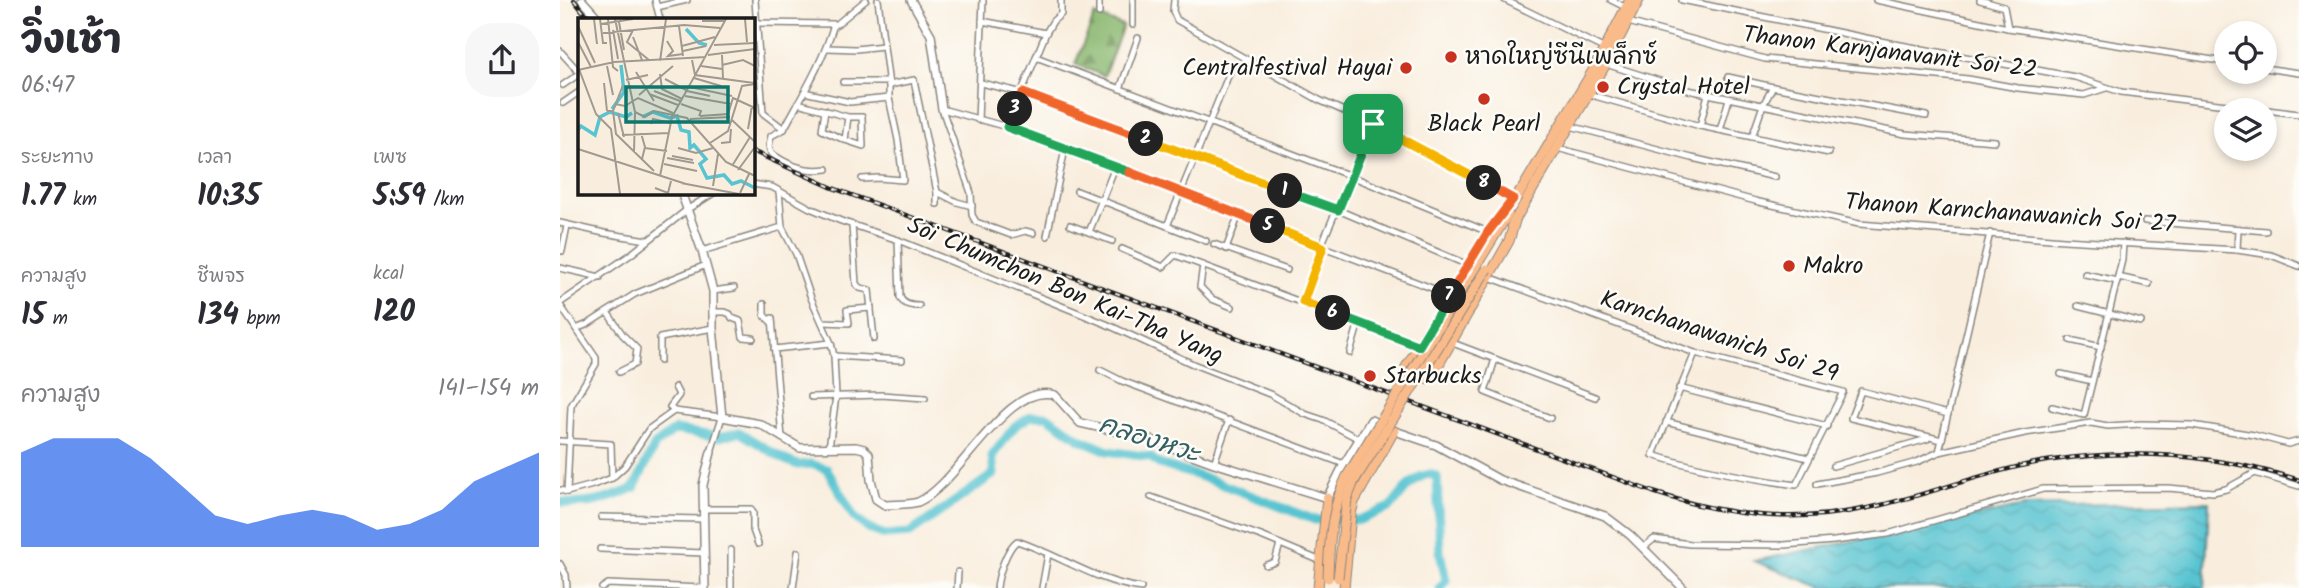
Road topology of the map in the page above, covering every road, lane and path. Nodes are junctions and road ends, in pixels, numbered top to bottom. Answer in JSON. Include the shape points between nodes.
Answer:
{"nodes":[{"id":1,"x":582,"y":0,"type":"edge"},
{"id":2,"x":655,"y":0,"type":"edge"},
{"id":3,"x":687,"y":0,"type":"edge"},
{"id":4,"x":755,"y":0,"type":"edge"},
{"id":5,"x":866,"y":0,"type":"edge"},
{"id":6,"x":878,"y":0,"type":"edge"},
{"id":7,"x":911,"y":0,"type":"edge"},
{"id":8,"x":983,"y":0,"type":"edge"},
{"id":9,"x":1061,"y":0,"type":"edge"},
{"id":10,"x":1099,"y":0,"type":"edge"},
{"id":11,"x":1133,"y":0,"type":"edge"},
{"id":12,"x":1174,"y":0,"type":"edge"},
{"id":13,"x":1505,"y":0,"type":"edge"},
{"id":14,"x":1611,"y":0,"type":"edge"},
{"id":15,"x":1639,"y":0,"type":"edge"},
{"id":16,"x":1682,"y":0,"type":"edge"},
{"id":17,"x":1877,"y":0,"type":"edge"},
{"id":18,"x":1980,"y":0,"type":"edge"},
{"id":19,"x":858,"y":2,"type":"edge"},
{"id":20,"x":1630,"y":6,"type":"edge"},
{"id":21,"x":657,"y":7,"type":"junction"},
{"id":22,"x":1099,"y":13,"type":"dead end"},
{"id":23,"x":597,"y":18,"type":"edge"},
{"id":24,"x":660,"y":18,"type":"edge"},
{"id":25,"x":982,"y":21,"type":"junction"},
{"id":26,"x":1628,"y":22,"type":"junction"},
{"id":27,"x":757,"y":23,"type":"junction"},
{"id":28,"x":834,"y":24,"type":"junction"},
{"id":29,"x":1133,"y":25,"type":"dead end"},
{"id":30,"x":2008,"y":28,"type":"junction"},
{"id":31,"x":1046,"y":33,"type":"junction"},
{"id":32,"x":1138,"y":38,"type":"dead end"},
{"id":33,"x":883,"y":46,"type":"junction"},
{"id":34,"x":827,"y":48,"type":"junction"},
{"id":35,"x":1605,"y":49,"type":"junction"},
{"id":36,"x":560,"y":51,"type":"edge"},
{"id":37,"x":1036,"y":57,"type":"junction"},
{"id":38,"x":2214,"y":60,"type":"edge"},
{"id":39,"x":1606,"y":64,"type":"junction"},
{"id":40,"x":1231,"y":69,"type":"dead end"},
{"id":41,"x":2277,"y":70,"type":"edge"},
{"id":42,"x":578,"y":72,"type":"edge"},
{"id":43,"x":2299,"y":73,"type":"edge"},
{"id":44,"x":578,"y":74,"type":"edge"},
{"id":45,"x":1728,"y":76,"type":"dead end"},
{"id":46,"x":843,"y":82,"type":"dead end"},
{"id":47,"x":889,"y":83,"type":"junction"},
{"id":48,"x":981,"y":83,"type":"junction"},
{"id":49,"x":563,"y":85,"type":"dead end"},
{"id":50,"x":1773,"y":87,"type":"junction"},
{"id":51,"x":2108,"y":88,"type":"junction"},
{"id":52,"x":1120,"y":89,"type":"junction"},
{"id":53,"x":804,"y":92,"type":"junction"},
{"id":54,"x":578,"y":93,"type":"edge"},
{"id":55,"x":1023,"y":93,"type":"junction"},
{"id":56,"x":1588,"y":94,"type":"junction"},
{"id":57,"x":1708,"y":94,"type":"junction"},
{"id":58,"x":889,"y":98,"type":"junction"},
{"id":59,"x":1729,"y":99,"type":"junction"},
{"id":60,"x":563,"y":103,"type":"dead end"},
{"id":61,"x":798,"y":103,"type":"junction"},
{"id":62,"x":1763,"y":106,"type":"junction"},
{"id":63,"x":942,"y":109,"type":"junction"},
{"id":64,"x":825,"y":110,"type":"junction"},
{"id":65,"x":2299,"y":114,"type":"edge"},
{"id":66,"x":1926,"y":116,"type":"dead end"},
{"id":67,"x":848,"y":117,"type":"junction"},
{"id":68,"x":978,"y":120,"type":"junction"},
{"id":69,"x":1208,"y":123,"type":"junction"},
{"id":70,"x":1373,"y":124,"type":"junction"},
{"id":71,"x":1700,"y":125,"type":"junction"},
{"id":72,"x":1570,"y":126,"type":"junction"},
{"id":73,"x":1007,"y":127,"type":"junction"},
{"id":74,"x":784,"y":129,"type":"junction"},
{"id":75,"x":1720,"y":130,"type":"junction"},
{"id":76,"x":1752,"y":137,"type":"junction"},
{"id":77,"x":845,"y":140,"type":"junction"},
{"id":78,"x":1995,"y":141,"type":"dead end"},
{"id":79,"x":1557,"y":148,"type":"junction"},
{"id":80,"x":1065,"y":149,"type":"junction"},
{"id":81,"x":1829,"y":153,"type":"dead end"},
{"id":82,"x":1194,"y":157,"type":"junction"},
{"id":83,"x":1115,"y":167,"type":"junction"},
{"id":84,"x":827,"y":169,"type":"dead end"},
{"id":85,"x":1351,"y":176,"type":"junction"},
{"id":86,"x":1775,"y":177,"type":"dead end"},
{"id":87,"x":862,"y":179,"type":"dead end"},
{"id":88,"x":754,"y":184,"type":"edge"},
{"id":89,"x":779,"y":191,"type":"junction"},
{"id":90,"x":1077,"y":191,"type":"dead end"},
{"id":91,"x":1520,"y":191,"type":"junction"},
{"id":92,"x":937,"y":192,"type":"junction"},
{"id":93,"x":1181,"y":192,"type":"junction"},
{"id":94,"x":682,"y":194,"type":"edge"},
{"id":95,"x":712,"y":194,"type":"edge"},
{"id":96,"x":1513,"y":199,"type":"junction"},
{"id":97,"x":1102,"y":201,"type":"junction"},
{"id":98,"x":937,"y":204,"type":"dead end"},
{"id":99,"x":972,"y":206,"type":"junction"},
{"id":100,"x":688,"y":209,"type":"junction"},
{"id":101,"x":1338,"y":210,"type":"junction"},
{"id":102,"x":1239,"y":214,"type":"junction"},
{"id":103,"x":2145,"y":221,"type":"dead end"},
{"id":104,"x":560,"y":222,"type":"edge"},
{"id":105,"x":852,"y":225,"type":"junction"},
{"id":106,"x":1070,"y":225,"type":"dead end"},
{"id":107,"x":567,"y":226,"type":"junction"},
{"id":108,"x":1167,"y":226,"type":"junction"},
{"id":109,"x":782,"y":227,"type":"junction"},
{"id":110,"x":2238,"y":229,"type":"junction"},
{"id":111,"x":2266,"y":231,"type":"dead end"},
{"id":112,"x":1089,"y":232,"type":"junction"},
{"id":113,"x":1488,"y":232,"type":"junction"},
{"id":114,"x":1034,"y":233,"type":"dead end"},
{"id":115,"x":1990,"y":233,"type":"junction"},
{"id":116,"x":1047,"y":236,"type":"dead end"},
{"id":117,"x":647,"y":240,"type":"junction"},
{"id":118,"x":898,"y":240,"type":"junction"},
{"id":119,"x":1112,"y":241,"type":"dead end"},
{"id":120,"x":1206,"y":241,"type":"dead end"},
{"id":121,"x":2123,"y":243,"type":"junction"},
{"id":122,"x":1214,"y":244,"type":"dead end"},
{"id":123,"x":1322,"y":246,"type":"junction"},
{"id":124,"x":1122,"y":248,"type":"dead end"},
{"id":125,"x":1226,"y":249,"type":"junction"},
{"id":126,"x":702,"y":250,"type":"junction"},
{"id":127,"x":2237,"y":250,"type":"junction"},
{"id":128,"x":562,"y":251,"type":"dead end"},
{"id":129,"x":1473,"y":264,"type":"junction"},
{"id":130,"x":706,"y":265,"type":"junction"},
{"id":131,"x":1203,"y":265,"type":"junction"},
{"id":132,"x":2299,"y":266,"type":"edge"},
{"id":133,"x":560,"y":268,"type":"edge"},
{"id":134,"x":1287,"y":271,"type":"dead end"},
{"id":135,"x":1488,"y":273,"type":"junction"},
{"id":136,"x":2085,"y":274,"type":"dead end"},
{"id":137,"x":600,"y":277,"type":"junction"},
{"id":138,"x":2118,"y":279,"type":"junction"},
{"id":139,"x":2149,"y":284,"type":"dead end"},
{"id":140,"x":734,"y":288,"type":"dead end"},
{"id":141,"x":713,"y":291,"type":"junction"},
{"id":142,"x":1450,"y":295,"type":"junction"},
{"id":143,"x":1303,"y":302,"type":"junction"},
{"id":144,"x":560,"y":304,"type":"edge"},
{"id":145,"x":764,"y":304,"type":"dead end"},
{"id":146,"x":919,"y":306,"type":"dead end"},
{"id":147,"x":2078,"y":306,"type":"dead end"},
{"id":148,"x":1232,"y":307,"type":"dead end"},
{"id":149,"x":871,"y":308,"type":"junction"},
{"id":150,"x":607,"y":312,"type":"junction"},
{"id":151,"x":712,"y":312,"type":"junction"},
{"id":152,"x":2109,"y":313,"type":"junction"},
{"id":153,"x":822,"y":322,"type":"junction"},
{"id":154,"x":1359,"y":322,"type":"junction"},
{"id":155,"x":2141,"y":322,"type":"dead end"},
{"id":156,"x":713,"y":328,"type":"junction"},
{"id":157,"x":576,"y":329,"type":"junction"},
{"id":158,"x":753,"y":338,"type":"dead end"},
{"id":159,"x":874,"y":339,"type":"dead end"},
{"id":160,"x":2070,"y":340,"type":"dead end"},
{"id":161,"x":1450,"y":342,"type":"junction"},
{"id":162,"x":831,"y":343,"type":"junction"},
{"id":163,"x":1419,"y":346,"type":"junction"},
{"id":164,"x":2101,"y":347,"type":"junction"},
{"id":165,"x":774,"y":349,"type":"junction"},
{"id":166,"x":1350,"y":353,"type":"dead end"},
{"id":167,"x":1695,"y":353,"type":"junction"},
{"id":168,"x":834,"y":356,"type":"junction"},
{"id":169,"x":1495,"y":359,"type":"junction"},
{"id":170,"x":901,"y":360,"type":"dead end"},
{"id":171,"x":660,"y":361,"type":"dead end"},
{"id":172,"x":1100,"y":370,"type":"dead end"},
{"id":173,"x":619,"y":372,"type":"dead end"},
{"id":174,"x":2061,"y":374,"type":"dead end"},
{"id":175,"x":2092,"y":382,"type":"junction"},
{"id":176,"x":675,"y":387,"type":"dead end"},
{"id":177,"x":1679,"y":388,"type":"junction"},
{"id":178,"x":836,"y":396,"type":"junction"},
{"id":179,"x":811,"y":397,"type":"dead end"},
{"id":180,"x":1595,"y":397,"type":"dead end"},
{"id":181,"x":925,"y":398,"type":"dead end"},
{"id":182,"x":2052,"y":407,"type":"dead end"},
{"id":183,"x":674,"y":411,"type":"junction"},
{"id":184,"x":1948,"y":414,"type":"junction"},
{"id":185,"x":1550,"y":418,"type":"dead end"},
{"id":186,"x":1229,"y":420,"type":"junction"},
{"id":187,"x":721,"y":421,"type":"junction"},
{"id":188,"x":1666,"y":422,"type":"junction"},
{"id":189,"x":1827,"y":426,"type":"junction"},
{"id":190,"x":1394,"y":431,"type":"junction"},
{"id":191,"x":782,"y":438,"type":"junction"},
{"id":192,"x":1930,"y":438,"type":"junction"},
{"id":193,"x":1361,"y":440,"type":"junction"},
{"id":194,"x":1942,"y":440,"type":"junction"},
{"id":195,"x":560,"y":441,"type":"edge"},
{"id":196,"x":2299,"y":441,"type":"edge"},
{"id":197,"x":569,"y":442,"type":"junction"},
{"id":198,"x":829,"y":448,"type":"junction"},
{"id":199,"x":711,"y":452,"type":"joint"},
{"id":200,"x":1939,"y":452,"type":"junction"},
{"id":201,"x":1808,"y":458,"type":"junction"},
{"id":202,"x":1214,"y":463,"type":"junction"},
{"id":203,"x":1344,"y":464,"type":"junction"},
{"id":204,"x":1833,"y":466,"type":"dead end"},
{"id":205,"x":612,"y":478,"type":"junction"},
{"id":206,"x":1818,"y":484,"type":"dead end"},
{"id":207,"x":2299,"y":486,"type":"edge"},
{"id":208,"x":563,"y":491,"type":"edge"},
{"id":209,"x":1151,"y":497,"type":"dead end"},
{"id":210,"x":1327,"y":498,"type":"junction"},
{"id":211,"x":704,"y":509,"type":"junction"},
{"id":212,"x":601,"y":517,"type":"dead end"},
{"id":213,"x":703,"y":519,"type":"junction"},
{"id":214,"x":758,"y":544,"type":"dead end"},
{"id":215,"x":1280,"y":544,"type":"junction"},
{"id":216,"x":1643,"y":548,"type":"junction"},
{"id":217,"x":600,"y":549,"type":"dead end"},
{"id":218,"x":731,"y":550,"type":"dead end"},
{"id":219,"x":798,"y":552,"type":"dead end"},
{"id":220,"x":704,"y":553,"type":"junction"},
{"id":221,"x":1048,"y":554,"type":"junction"},
{"id":222,"x":1321,"y":561,"type":"junction"},
{"id":223,"x":560,"y":564,"type":"edge"},
{"id":224,"x":1266,"y":565,"type":"dead end"},
{"id":225,"x":958,"y":572,"type":"dead end"},
{"id":226,"x":1332,"y":583,"type":"edge"},
{"id":227,"x":567,"y":588,"type":"edge"},
{"id":228,"x":601,"y":588,"type":"edge"},
{"id":229,"x":704,"y":588,"type":"edge"},
{"id":230,"x":732,"y":588,"type":"edge"},
{"id":231,"x":793,"y":588,"type":"edge"},
{"id":232,"x":957,"y":588,"type":"edge"},
{"id":233,"x":997,"y":588,"type":"edge"},
{"id":234,"x":1042,"y":588,"type":"edge"},
{"id":235,"x":1141,"y":588,"type":"edge"},
{"id":236,"x":1318,"y":588,"type":"edge"},
{"id":237,"x":1344,"y":588,"type":"edge"},
{"id":238,"x":1683,"y":588,"type":"edge"}],
"edges":[{"from":1,"to":23,"type":"street"},
{"from":2,"to":21,"type":"street"},
{"from":3,"to":21,"type":"street"},
{"from":4,"to":27,"type":"street"},
{"from":5,"to":19,"type":"street"},
{"from":6,"to":33,"type":"street"},
{"from":7,"to":63,"type":"street","via":[[931,35]]},
{"from":8,"to":25,"type":"street"},
{"from":9,"to":31,"type":"street","via":[[1061,14]]},
{"from":10,"to":22,"type":"street"},
{"from":11,"to":29,"type":"street"},
{"from":12,"to":70,"type":"street","via":[[1176,19],[1319,100]]},
{"from":13,"to":35,"type":"street"},
{"from":14,"to":20,"type":"street"},
{"from":15,"to":20,"type":"main road"},
{"from":16,"to":51,"type":"street","via":[[2075,77]]},
{"from":17,"to":30,"type":"street"},
{"from":18,"to":30,"type":"street","via":[[2004,7]]},
{"from":19,"to":28,"type":"street"},
{"from":20,"to":26,"type":"main road"},
{"from":20,"to":35,"type":"main road"},
{"from":21,"to":24,"type":"street"},
{"from":25,"to":31,"type":"street"},
{"from":25,"to":48,"type":"street"},
{"from":26,"to":39,"type":"main road"},
{"from":26,"to":51,"type":"street","name":"Thanon Karnjanavanit Soi 22","via":[[1765,59],[2084,95]]},
{"from":27,"to":28,"type":"street"},
{"from":27,"to":74,"type":"street","via":[[763,113]]},
{"from":28,"to":34,"type":"street"},
{"from":30,"to":38,"type":"street"},
{"from":31,"to":37,"type":"street"},
{"from":32,"to":52,"type":"street"},
{"from":33,"to":34,"type":"street"},
{"from":33,"to":47,"type":"street"},
{"from":34,"to":53,"type":"street"},
{"from":35,"to":91,"type":"main road"},
{"from":36,"to":42,"type":"street"},
{"from":37,"to":52,"type":"street"},
{"from":37,"to":55,"type":"street"},
{"from":39,"to":56,"type":"main road"},
{"from":39,"to":57,"type":"street"},
{"from":40,"to":69,"type":"street"},
{"from":41,"to":43,"type":"street"},
{"from":44,"to":49,"type":"street"},
{"from":45,"to":50,"type":"street"},
{"from":46,"to":47,"type":"street"},
{"from":47,"to":58,"type":"street"},
{"from":47,"to":92,"type":"street","via":[[914,80]]},
{"from":48,"to":55,"type":"street"},
{"from":48,"to":68,"type":"street"},
{"from":50,"to":62,"type":"street"},
{"from":50,"to":66,"type":"street"},
{"from":51,"to":65,"type":"street"},
{"from":52,"to":69,"type":"street"},
{"from":53,"to":58,"type":"street","via":[[850,102]]},
{"from":53,"to":61,"type":"street"},
{"from":54,"to":60,"type":"street"},
{"from":55,"to":73,"type":"street"},
{"from":55,"to":82,"type":"street"},
{"from":56,"to":71,"type":"street"},
{"from":56,"to":72,"type":"main road"},
{"from":57,"to":59,"type":"street"},
{"from":57,"to":71,"type":"street"},
{"from":58,"to":87,"type":"street","via":[[903,179]]},
{"from":59,"to":62,"type":"street"},
{"from":59,"to":75,"type":"street"},
{"from":61,"to":64,"type":"street"},
{"from":61,"to":74,"type":"street"},
{"from":62,"to":76,"type":"street"},
{"from":62,"to":78,"type":"street","via":[[1905,134]]},
{"from":63,"to":68,"type":"street"},
{"from":63,"to":99,"type":"street"},
{"from":64,"to":67,"type":"street"},
{"from":64,"to":77,"type":"street","via":[[822,130]]},
{"from":67,"to":77,"type":"street"},
{"from":67,"to":77,"type":"street","via":[[862,117],[863,146]]},
{"from":68,"to":73,"type":"street"},
{"from":69,"to":82,"type":"street"},
{"from":69,"to":85,"type":"street"},
{"from":70,"to":85,"type":"street"},
{"from":70,"to":96,"type":"street"},
{"from":71,"to":75,"type":"street"},
{"from":72,"to":79,"type":"main road"},
{"from":72,"to":86,"type":"street"},
{"from":73,"to":80,"type":"street"},
{"from":74,"to":84,"type":"street","via":[[769,141],[775,156],[809,170]]},
{"from":75,"to":76,"type":"street"},
{"from":76,"to":81,"type":"street"},
{"from":79,"to":115,"type":"street","name":"Thanon Karnchanawanich Soi 27","via":[[1859,224]]},
{"from":79,"to":135,"type":"main road"},
{"from":80,"to":83,"type":"street"},
{"from":80,"to":116,"type":"street"},
{"from":82,"to":93,"type":"street"},
{"from":82,"to":101,"type":"street"},
{"from":83,"to":93,"type":"street"},
{"from":83,"to":97,"type":"street"},
{"from":85,"to":101,"type":"street"},
{"from":85,"to":113,"type":"street"},
{"from":88,"to":89,"type":"street","name":"Soi Chumchon Bon Kai-Tha Yang"},
{"from":89,"to":105,"type":"street","name":"Soi Chumchon Bon Kai-Tha Yang"},
{"from":89,"to":109,"type":"street"},
{"from":90,"to":97,"type":"street"},
{"from":91,"to":96,"type":"main road"},
{"from":91,"to":129,"type":"main road"},
{"from":92,"to":98,"type":"street"},
{"from":92,"to":99,"type":"street"},
{"from":93,"to":102,"type":"street"},
{"from":93,"to":108,"type":"street"},
{"from":94,"to":100,"type":"street"},
{"from":95,"to":100,"type":"street"},
{"from":96,"to":113,"type":"main road"},
{"from":97,"to":108,"type":"street"},
{"from":97,"to":112,"type":"street"},
{"from":99,"to":114,"type":"street","via":[[976,222],[1011,236]]},
{"from":100,"to":117,"type":"street"},
{"from":100,"to":126,"type":"street"},
{"from":101,"to":123,"type":"street"},
{"from":101,"to":129,"type":"street"},
{"from":102,"to":123,"type":"street"},
{"from":102,"to":125,"type":"street"},
{"from":103,"to":110,"type":"street"},
{"from":104,"to":107,"type":"street"},
{"from":105,"to":118,"type":"street","name":"Soi Chumchon Bon Kai-Tha Yang"},
{"from":105,"to":149,"type":"street","via":[[856,284],[869,290]]},
{"from":106,"to":112,"type":"street"},
{"from":107,"to":117,"type":"street"},
{"from":107,"to":128,"type":"street"},
{"from":108,"to":120,"type":"street"},
{"from":109,"to":126,"type":"street"},
{"from":109,"to":153,"type":"street"},
{"from":110,"to":111,"type":"street"},
{"from":110,"to":127,"type":"street"},
{"from":112,"to":119,"type":"street"},
{"from":113,"to":129,"type":"main road"},
{"from":115,"to":121,"type":"street","name":"Thanon Karnchanawanich Soi 27"},
{"from":115,"to":184,"type":"street"},
{"from":117,"to":137,"type":"street"},
{"from":118,"to":146,"type":"street","via":[[900,297],[906,304]]},
{"from":118,"to":193,"type":"street","name":"Soi Chumchon Bon Kai-Tha Yang","via":[[1272,395]]},
{"from":121,"to":127,"type":"street","name":"Thanon Karnchanawanich Soi 27"},
{"from":121,"to":138,"type":"street"},
{"from":122,"to":125,"type":"street"},
{"from":123,"to":142,"type":"street"},
{"from":123,"to":143,"type":"street"},
{"from":124,"to":131,"type":"street","via":[[1161,267],[1174,255]]},
{"from":125,"to":134,"type":"street"},
{"from":126,"to":130,"type":"street"},
{"from":127,"to":132,"type":"street","name":"Thanon Karnchanawanich Soi 27","via":[[2271,255]]},
{"from":129,"to":142,"type":"main road"},
{"from":129,"to":226,"type":"main road","bridge":true,"via":[[1342,485],[1333,514]]},
{"from":130,"to":141,"type":"street"},
{"from":130,"to":150,"type":"street","via":[[635,294]]},
{"from":131,"to":143,"type":"street"},
{"from":131,"to":148,"type":"street","via":[[1200,287],[1212,299]]},
{"from":133,"to":137,"type":"street"},
{"from":135,"to":161,"type":"main road"},
{"from":135,"to":167,"type":"street","name":"Karnchanawanich Soi 29"},
{"from":135,"to":226,"type":"main road","bridge":true,"via":[[1354,481]]},
{"from":136,"to":138,"type":"street"},
{"from":137,"to":144,"type":"street"},
{"from":138,"to":139,"type":"street"},
{"from":138,"to":152,"type":"street"},
{"from":140,"to":141,"type":"street"},
{"from":141,"to":151,"type":"street"},
{"from":142,"to":163,"type":"main road"},
{"from":143,"to":154,"type":"street"},
{"from":144,"to":157,"type":"street"},
{"from":145,"to":165,"type":"street","via":[[764,315],[772,321]]},
{"from":147,"to":152,"type":"street"},
{"from":149,"to":153,"type":"street","via":[[847,310],[849,323]]},
{"from":149,"to":159,"type":"street"},
{"from":150,"to":157,"type":"street"},
{"from":150,"to":173,"type":"street","via":[[637,349],[635,364]]},
{"from":151,"to":156,"type":"street"},
{"from":151,"to":158,"type":"street","via":[[727,312],[740,321],[743,337]]},
{"from":152,"to":155,"type":"street"},
{"from":152,"to":164,"type":"street"},
{"from":153,"to":162,"type":"street"},
{"from":154,"to":163,"type":"street"},
{"from":154,"to":166,"type":"street"},
{"from":156,"to":171,"type":"street","via":[[660,338]]},
{"from":156,"to":187,"type":"street"},
{"from":157,"to":197,"type":"street","via":[[596,364],[571,406]]},
{"from":160,"to":164,"type":"street"},
{"from":161,"to":163,"type":"main road","via":[[1429,379],[1406,369]]},
{"from":161,"to":169,"type":"street"},
{"from":162,"to":165,"type":"street"},
{"from":162,"to":168,"type":"street"},
{"from":164,"to":175,"type":"street"},
{"from":165,"to":191,"type":"street"},
{"from":167,"to":177,"type":"street"},
{"from":167,"to":189,"type":"street","name":"Karnchanawanich Soi 29","via":[[1843,392]]},
{"from":168,"to":170,"type":"street"},
{"from":168,"to":178,"type":"street"},
{"from":169,"to":180,"type":"street"},
{"from":169,"to":185,"type":"street","via":[[1485,392]]},
{"from":172,"to":186,"type":"street"},
{"from":174,"to":175,"type":"street"},
{"from":175,"to":182,"type":"street","via":[[2084,415]]},
{"from":176,"to":183,"type":"street","via":[[679,396],[670,407]]},
{"from":177,"to":188,"type":"street"},
{"from":177,"to":189,"type":"street"},
{"from":178,"to":179,"type":"street"},
{"from":178,"to":181,"type":"street"},
{"from":178,"to":198,"type":"street"},
{"from":183,"to":187,"type":"street"},
{"from":183,"to":205,"type":"street","via":[[649,429]]},
{"from":184,"to":192,"type":"street","via":[[1861,391],[1851,418]]},
{"from":184,"to":194,"type":"street"},
{"from":186,"to":202,"type":"street"},
{"from":186,"to":203,"type":"street"},
{"from":187,"to":191,"type":"street","via":[[760,424]]},
{"from":187,"to":199,"type":"street"},
{"from":188,"to":201,"type":"street"},
{"from":188,"to":201,"type":"street","name":"Karnchanawanich Soi 29","via":[[1653,455],[1690,467],[1796,485]]},
{"from":189,"to":201,"type":"street","name":"Karnchanawanich Soi 29"},
{"from":190,"to":193,"type":"street","via":[[1371,421]]},
{"from":190,"to":216,"type":"street","via":[[1436,445],[1500,480],[1605,516]]},
{"from":190,"to":237,"type":"main road","via":[[1354,502]]},
{"from":191,"to":198,"type":"street","via":[[800,448]]},
{"from":192,"to":194,"type":"street"},
{"from":192,"to":204,"type":"street"},
{"from":193,"to":203,"type":"street"},
{"from":194,"to":200,"type":"street"},
{"from":195,"to":197,"type":"street"},
{"from":196,"to":200,"type":"street","via":[[2288,444],[2200,426],[2091,423]]},
{"from":197,"to":205,"type":"street","via":[[611,443]]},
{"from":197,"to":208,"type":"street"},
{"from":198,"to":202,"type":"street","via":[[856,447],[869,454],[876,499],[886,505],[917,502],[936,489],[1002,417],[1022,401],[1045,393],[1060,399],[1080,423],[1146,438]]},
{"from":199,"to":211,"type":"street"},
{"from":200,"to":206,"type":"street","via":[[1877,473]]},
{"from":202,"to":210,"type":"street"},
{"from":203,"to":210,"type":"street"},
{"from":205,"to":208,"type":"street"},
{"from":207,"to":216,"type":"street","via":[[2254,473],[2213,492],[2043,489],[1888,534],[1784,545],[1654,539]]},
{"from":209,"to":215,"type":"street"},
{"from":210,"to":222,"type":"main road"},
{"from":211,"to":213,"type":"street"},
{"from":211,"to":214,"type":"street","via":[[751,509]]},
{"from":212,"to":213,"type":"street"},
{"from":213,"to":220,"type":"street"},
{"from":215,"to":222,"type":"street"},
{"from":215,"to":224,"type":"street","via":[[1275,562]]},
{"from":216,"to":238,"type":"street"},
{"from":217,"to":220,"type":"street"},
{"from":218,"to":230,"type":"street"},
{"from":219,"to":231,"type":"street"},
{"from":220,"to":229,"type":"street"},
{"from":221,"to":233,"type":"street","via":[[1014,542]]},
{"from":221,"to":234,"type":"street"},
{"from":221,"to":235,"type":"street","via":[[1125,586]]},
{"from":222,"to":236,"type":"main road"},
{"from":223,"to":227,"type":"street"},
{"from":225,"to":232,"type":"street"},
{"from":228,"to":229,"type":"street","via":[[608,584]]}]}
